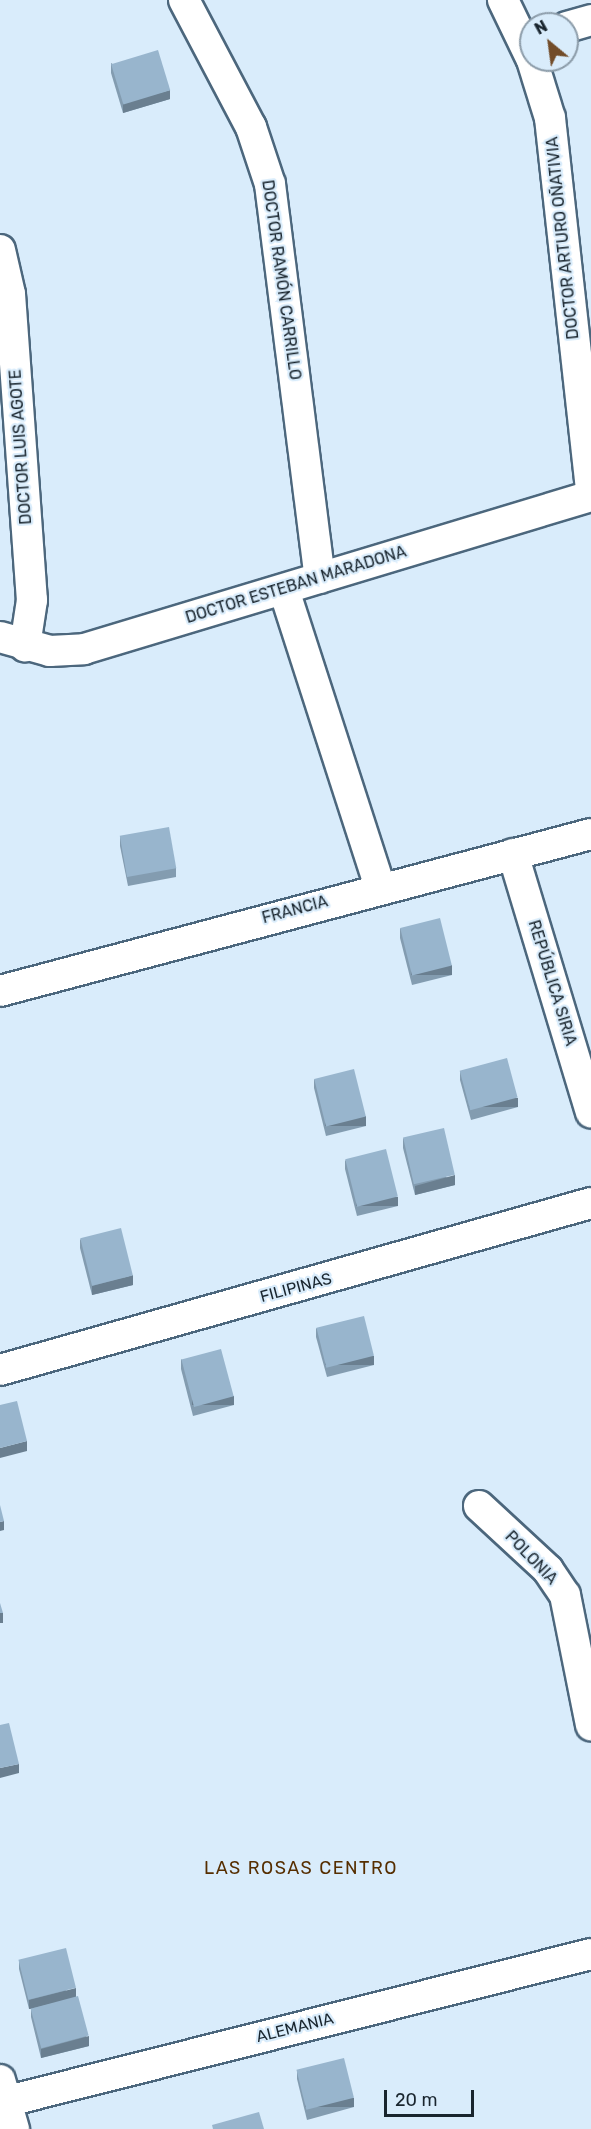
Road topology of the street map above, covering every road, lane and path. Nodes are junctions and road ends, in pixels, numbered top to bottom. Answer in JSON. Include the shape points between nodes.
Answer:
{"nodes":[{"id":1,"x":184,"y":0,"type":"edge"},
{"id":2,"x":503,"y":0,"type":"edge"},
{"id":3,"x":519,"y":30,"type":"edge"},
{"id":4,"x":536,"y":72,"type":"edge"},
{"id":5,"x":0,"y":250,"type":"edge"},
{"id":6,"x":591,"y":490,"type":"edge"},
{"id":7,"x":591,"y":496,"type":"edge"},
{"id":8,"x":320,"y":578,"type":"junction"},
{"id":9,"x":284,"y":590,"type":"junction"},
{"id":10,"x":12,"y":642,"type":"edge"},
{"id":11,"x":591,"y":834,"type":"edge"},
{"id":12,"x":513,"y":854,"type":"junction"},
{"id":13,"x":380,"y":887,"type":"junction"},
{"id":14,"x":0,"y":991,"type":"edge"},
{"id":15,"x":591,"y":1113,"type":"edge"},
{"id":16,"x":591,"y":1203,"type":"edge"},
{"id":17,"x":0,"y":1370,"type":"edge"},
{"id":18,"x":478,"y":1506,"type":"dead end"},
{"id":19,"x":591,"y":1725,"type":"edge"},
{"id":20,"x":591,"y":1954,"type":"edge"},
{"id":21,"x":5,"y":2104,"type":"edge"}],
"edges":[{"from":1,"to":8,"type":"street","name":"DOCTOR RAMÓN CARRILLO","via":[[251,127],[270,184]]},
{"from":2,"to":3,"type":"street","name":"DOCTOR ARTURO OÑATIVIA"},
{"from":4,"to":6,"type":"street","name":"DOCTOR ARTURO OÑATIVIA","via":[[550,118]]},
{"from":5,"to":10,"type":"street","name":"DOCTOR LUIS AGOTE","via":[[10,294],[33,600]]},
{"from":7,"to":8,"type":"street","name":"DOCTOR ESTEBAN MARADONA"},
{"from":8,"to":9,"type":"street","name":"DOCTOR ESTEBAN MARADONA"},
{"from":9,"to":10,"type":"street","name":"DOCTOR ESTEBAN MARADONA","via":[[84,649]]},
{"from":9,"to":13,"type":"street"},
{"from":11,"to":12,"type":"street","name":"FRANCIA"},
{"from":12,"to":13,"type":"street","name":"FRANCIA"},
{"from":12,"to":15,"type":"street","name":"REPÚBLICA SIRIA"},
{"from":13,"to":14,"type":"street","name":"FRANCIA"},
{"from":16,"to":17,"type":"street","name":"FILIPINAS"},
{"from":18,"to":19,"type":"street","name":"POLONIA","via":[[548,1570],[566,1595]]},
{"from":20,"to":21,"type":"street","name":"ALEMANIA"}]}
